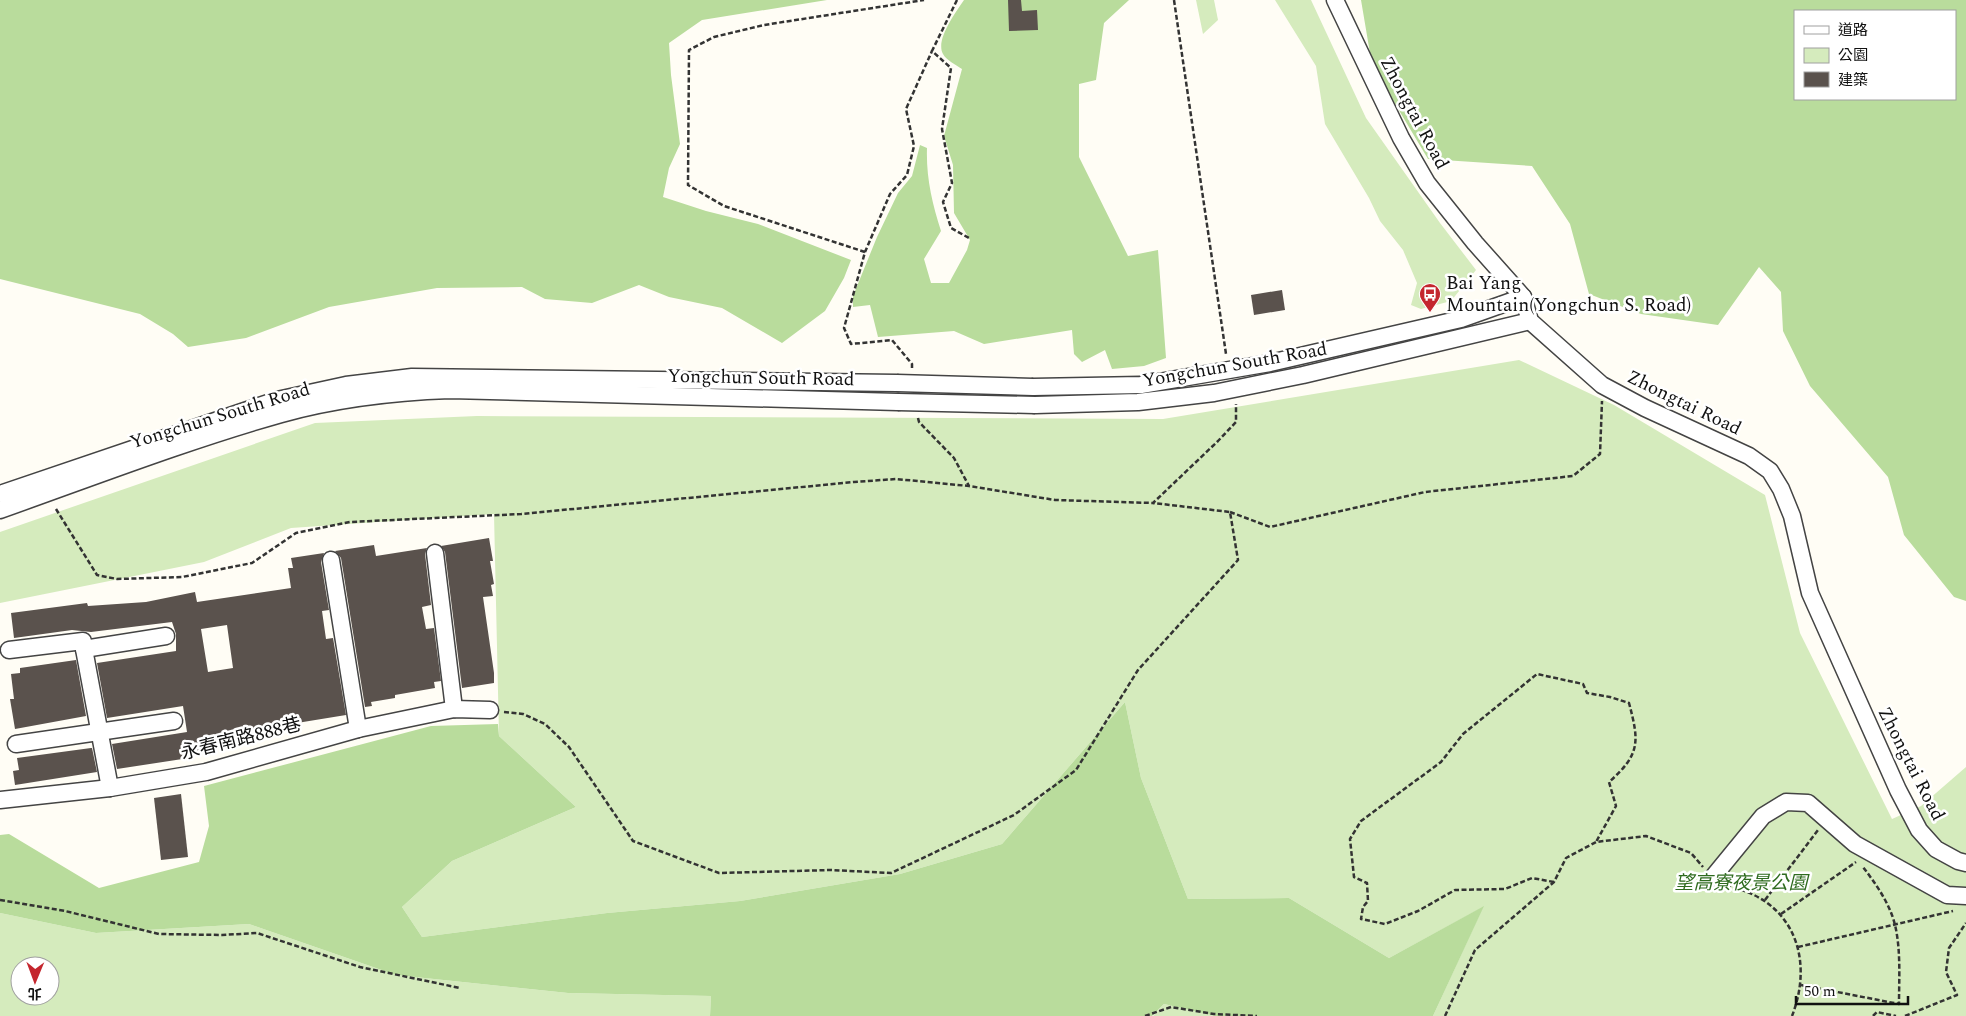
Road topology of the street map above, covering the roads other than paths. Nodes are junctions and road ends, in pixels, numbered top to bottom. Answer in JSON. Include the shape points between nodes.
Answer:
{"nodes":[{"id":1,"x":1335,"y":0,"type":"edge"},
{"id":2,"x":1523,"y":297,"type":"junction"},
{"id":3,"x":1530,"y":321,"type":"junction"},
{"id":4,"x":411,"y":385,"type":"junction"},
{"id":5,"x":279,"y":407,"type":"junction"},
{"id":6,"x":0,"y":494,"type":"edge"},
{"id":7,"x":0,"y":510,"type":"edge"},
{"id":8,"x":435,"y":553,"type":"dead end"},
{"id":9,"x":331,"y":560,"type":"dead end"},
{"id":10,"x":166,"y":636,"type":"dead end"},
{"id":11,"x":84,"y":649,"type":"junction"},
{"id":12,"x":8,"y":650,"type":"dead end"},
{"id":13,"x":454,"y":709,"type":"junction"},
{"id":14,"x":490,"y":710,"type":"road end"},
{"id":15,"x":174,"y":721,"type":"dead end"},
{"id":16,"x":358,"y":729,"type":"junction"},
{"id":17,"x":99,"y":732,"type":"junction"},
{"id":18,"x":16,"y":744,"type":"dead end"},
{"id":19,"x":110,"y":788,"type":"junction"},
{"id":20,"x":0,"y":800,"type":"edge"},
{"id":21,"x":1966,"y":863,"type":"edge"},
{"id":22,"x":1719,"y":881,"type":"road end"},
{"id":23,"x":1966,"y":896,"type":"edge"}],
"edges":[{"from":1,"to":2,"type":"street","name":"Zhongtai Road","via":[[1400,138],[1427,183]]},
{"from":2,"to":3,"type":"street","name":"Zhongtai Road"},
{"from":2,"to":4,"type":"street","name":"Yongchun South Road","bridge":true,"via":[[1461,319],[1270,363],[1141,386]]},
{"from":3,"to":4,"type":"street","name":"Yongchun South Road","bridge":true,"via":[[1302,375],[1138,402],[1036,405],[898,402],[450,390]]},
{"from":3,"to":21,"type":"street","name":"Zhongtai Road","via":[[1602,385],[1749,456],[1770,471],[1792,516],[1813,601],[1898,790],[1919,830],[1936,849]]},
{"from":4,"to":5,"type":"street","name":"Yongchun South Road","via":[[331,403]]},
{"from":5,"to":6,"type":"street","name":"Yongchun South Road"},
{"from":5,"to":7,"type":"street","name":"Yongchun South Road"},
{"from":8,"to":13,"type":"street"},
{"from":9,"to":16,"type":"street"},
{"from":10,"to":11,"type":"street"},
{"from":11,"to":12,"type":"street","via":[[83,641]]},
{"from":11,"to":17,"type":"street"},
{"from":13,"to":14,"type":"street","name":"永春南路888巷"},
{"from":13,"to":16,"type":"street","name":"永春南路888巷"},
{"from":15,"to":17,"type":"street"},
{"from":16,"to":19,"type":"street","name":"永春南路888巷","via":[[206,772]]},
{"from":17,"to":18,"type":"street"},
{"from":17,"to":19,"type":"street"},
{"from":19,"to":20,"type":"street","name":"永春南路888巷"},
{"from":22,"to":23,"type":"street","via":[[1763,816],[1786,802],[1808,803],[1855,844],[1946,895]]}]}
